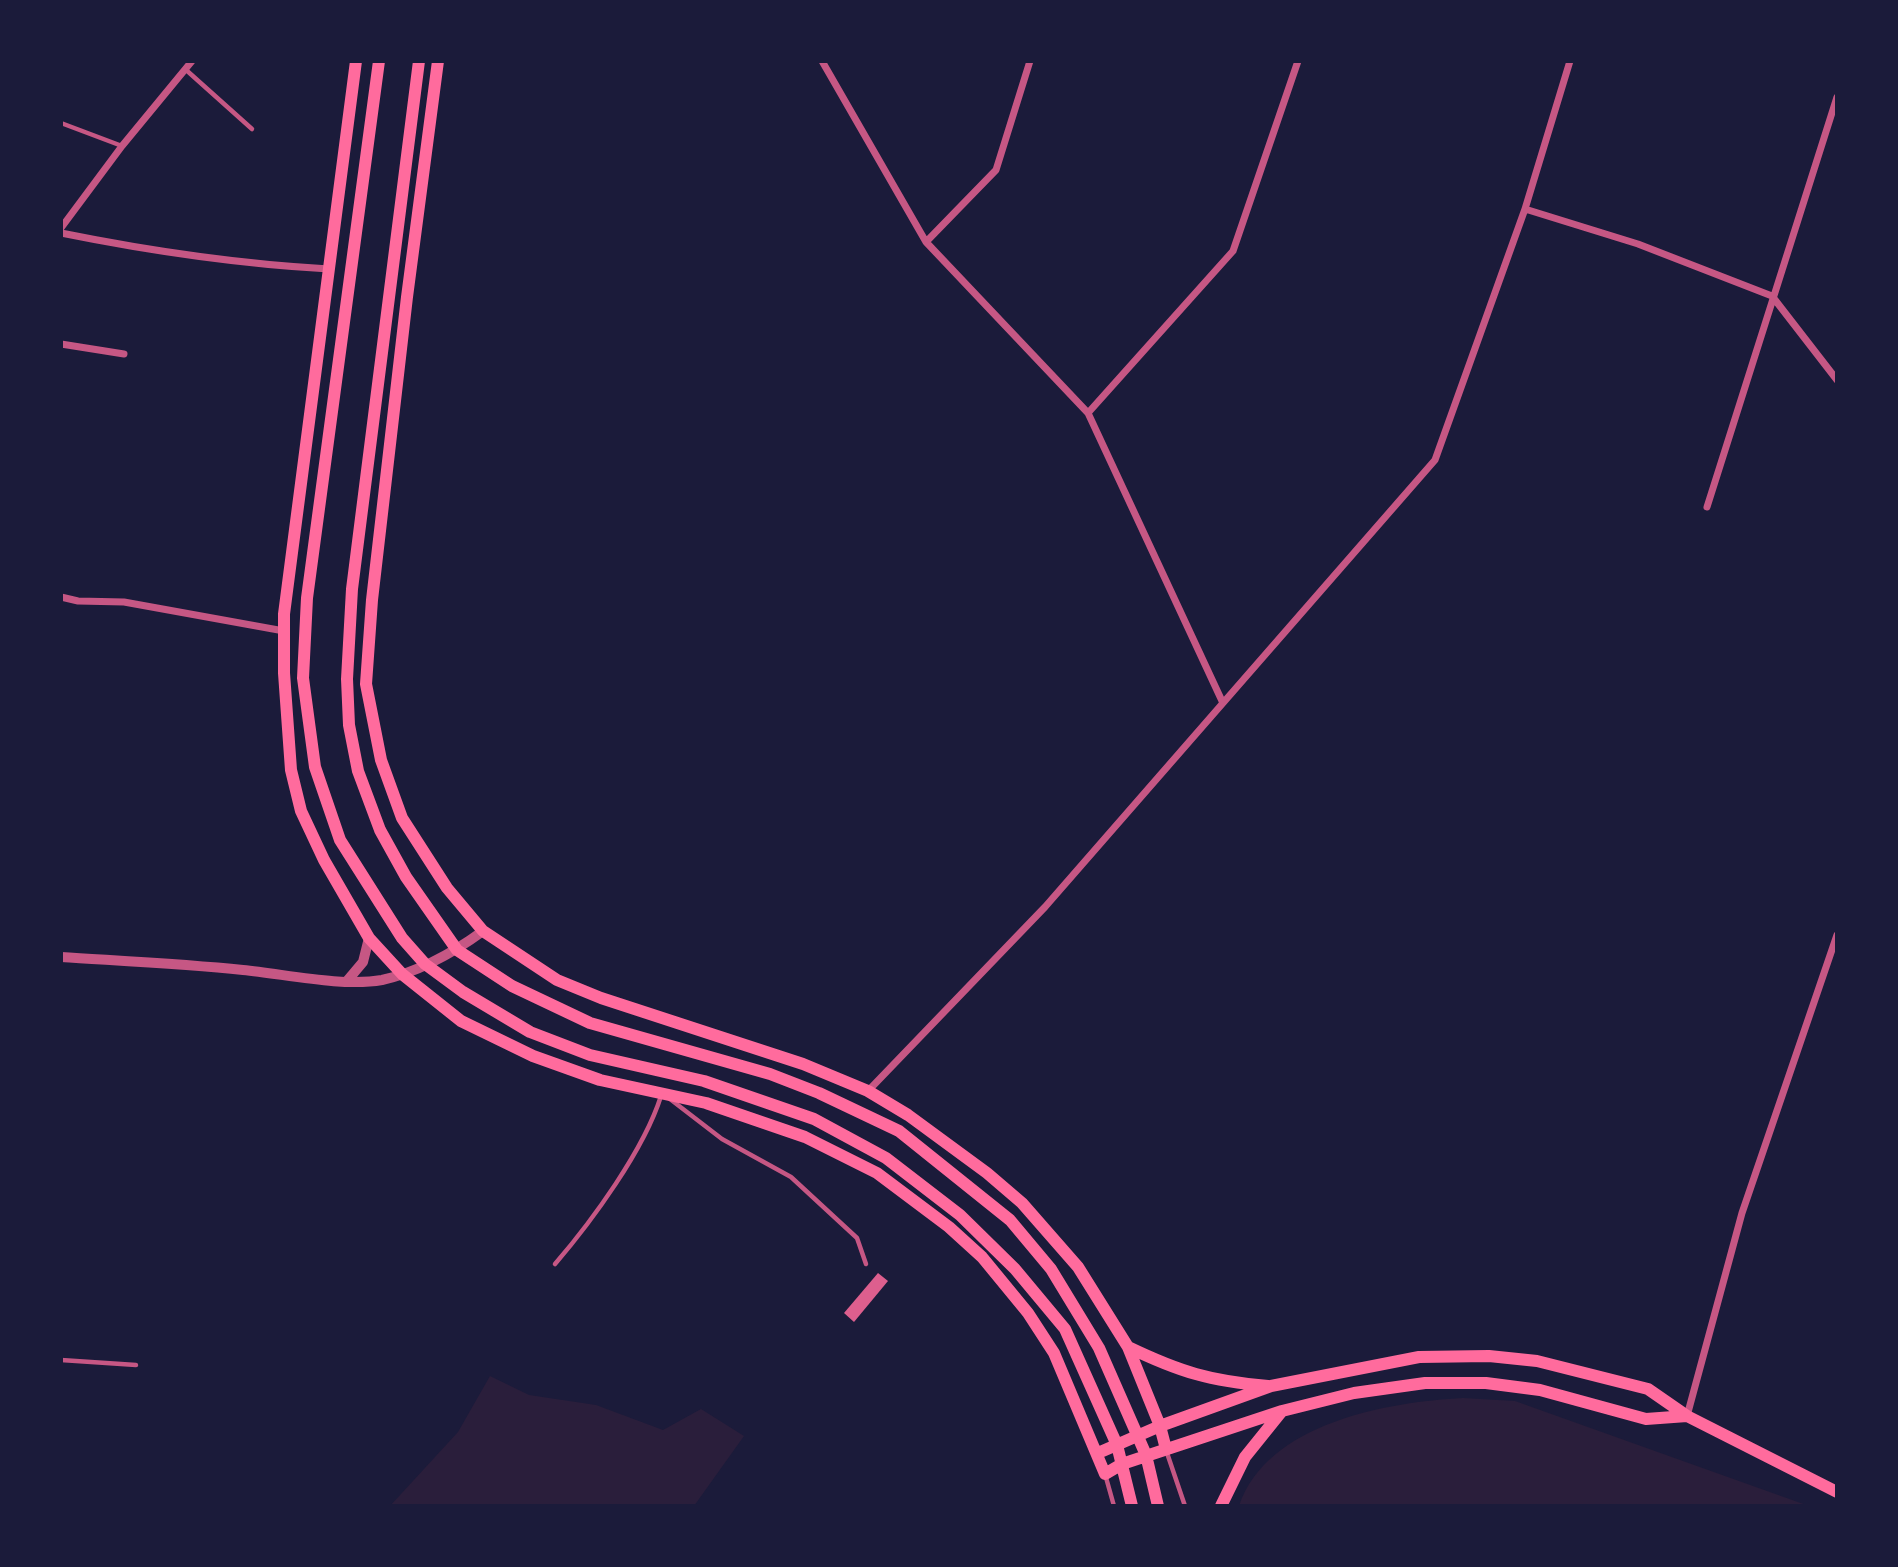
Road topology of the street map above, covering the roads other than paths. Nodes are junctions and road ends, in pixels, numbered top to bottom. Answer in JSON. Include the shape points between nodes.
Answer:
{"nodes":[{"id":1,"x":192,"y":61,"type":"edge"},
{"id":2,"x":356,"y":61,"type":"edge"},
{"id":3,"x":379,"y":61,"type":"edge"},
{"id":4,"x":419,"y":61,"type":"edge"},
{"id":5,"x":438,"y":61,"type":"edge"},
{"id":6,"x":822,"y":61,"type":"edge"},
{"id":7,"x":1030,"y":61,"type":"edge"},
{"id":8,"x":1298,"y":61,"type":"edge"},
{"id":9,"x":1570,"y":61,"type":"edge"},
{"id":10,"x":185,"y":69,"type":"junction"},
{"id":11,"x":1837,"y":97,"type":"edge"},
{"id":12,"x":61,"y":122,"type":"edge"},
{"id":13,"x":252,"y":130,"type":"dead end"},
{"id":14,"x":122,"y":146,"type":"junction"},
{"id":15,"x":1525,"y":209,"type":"junction"},
{"id":16,"x":61,"y":231,"type":"edge"},
{"id":17,"x":926,"y":242,"type":"junction"},
{"id":18,"x":329,"y":269,"type":"junction"},
{"id":19,"x":1772,"y":296,"type":"junction"},
{"id":20,"x":61,"y":344,"type":"edge"},
{"id":21,"x":124,"y":354,"type":"dead end"},
{"id":22,"x":1837,"y":380,"type":"edge"},
{"id":23,"x":1088,"y":413,"type":"junction"},
{"id":24,"x":1707,"y":507,"type":"dead end"},
{"id":25,"x":61,"y":597,"type":"edge"},
{"id":26,"x":284,"y":631,"type":"junction"},
{"id":27,"x":1222,"y":701,"type":"junction"},
{"id":28,"x":483,"y":931,"type":"junction"},
{"id":29,"x":1837,"y":935,"type":"edge"},
{"id":30,"x":369,"y":938,"type":"junction"},
{"id":31,"x":457,"y":950,"type":"junction"},
{"id":32,"x":61,"y":957,"type":"edge"},
{"id":33,"x":425,"y":964,"type":"junction"},
{"id":34,"x":402,"y":974,"type":"junction"},
{"id":35,"x":347,"y":981,"type":"junction"},
{"id":36,"x":868,"y":1091,"type":"junction"},
{"id":37,"x":662,"y":1093,"type":"junction"},
{"id":38,"x":555,"y":1264,"type":"dead end"},
{"id":39,"x":866,"y":1264,"type":"dead end"},
{"id":40,"x":1128,"y":1347,"type":"junction"},
{"id":41,"x":61,"y":1360,"type":"edge"},
{"id":42,"x":135,"y":1365,"type":"dead end"},
{"id":43,"x":1271,"y":1386,"type":"junction"},
{"id":44,"x":1282,"y":1410,"type":"junction"},
{"id":45,"x":1687,"y":1416,"type":"junction"},
{"id":46,"x":1160,"y":1426,"type":"junction"},
{"id":47,"x":1136,"y":1436,"type":"junction"},
{"id":48,"x":1117,"y":1445,"type":"junction"},
{"id":49,"x":1166,"y":1449,"type":"junction"},
{"id":50,"x":1098,"y":1453,"type":"junction"},
{"id":51,"x":1146,"y":1455,"type":"junction"},
{"id":52,"x":1122,"y":1464,"type":"junction"},
{"id":53,"x":1105,"y":1474,"type":"junction"},
{"id":54,"x":1837,"y":1492,"type":"edge"},
{"id":55,"x":1114,"y":1506,"type":"edge"},
{"id":56,"x":1132,"y":1506,"type":"edge"},
{"id":57,"x":1158,"y":1506,"type":"edge"},
{"id":58,"x":1185,"y":1506,"type":"edge"},
{"id":59,"x":1222,"y":1506,"type":"edge"}],
"edges":[{"from":1,"to":10,"type":"street"},
{"from":2,"to":18,"type":"main road"},
{"from":3,"to":33,"type":"main road","via":[[307,598],[303,678],[315,767],[340,840],[402,938]]},
{"from":4,"to":31,"type":"main road","via":[[352,589],[346,679],[358,771],[380,830],[405,877]]},
{"from":5,"to":28,"type":"main road","via":[[405,311],[366,684],[381,761],[402,818],[447,888]]},
{"from":6,"to":17,"type":"street"},
{"from":7,"to":17,"type":"street","via":[[996,170]]},
{"from":8,"to":23,"type":"street","via":[[1233,251]]},
{"from":9,"to":15,"type":"street"},
{"from":10,"to":13,"type":"lane"},
{"from":10,"to":14,"type":"street"},
{"from":11,"to":19,"type":"street"},
{"from":12,"to":14,"type":"lane"},
{"from":14,"to":16,"type":"street"},
{"from":15,"to":19,"type":"street","via":[[1638,244]]},
{"from":15,"to":27,"type":"street","via":[[1435,460]]},
{"from":16,"to":18,"type":"street","via":[[130,247]]},
{"from":17,"to":23,"type":"street"},
{"from":18,"to":26,"type":"main road"},
{"from":19,"to":22,"type":"street"},
{"from":19,"to":24,"type":"street"},
{"from":20,"to":21,"type":"street"},
{"from":23,"to":27,"type":"street"},
{"from":25,"to":26,"type":"street","via":[[124,602]]},
{"from":26,"to":30,"type":"main road","via":[[286,722],[301,811]]},
{"from":27,"to":36,"type":"street","via":[[1045,907]]},
{"from":28,"to":31,"type":"street"},
{"from":28,"to":36,"type":"main road","via":[[568,985],[803,1064]]},
{"from":29,"to":45,"type":"street","via":[[1742,1213]]},
{"from":30,"to":34,"type":"main road"},
{"from":30,"to":35,"type":"street","via":[[363,962]]},
{"from":31,"to":33,"type":"street"},
{"from":31,"to":47,"type":"main road","via":[[512,986],[590,1023],[770,1074],[899,1131],[1010,1220],[1051,1269],[1100,1348]]},
{"from":32,"to":35,"type":"street"},
{"from":33,"to":34,"type":"street"},
{"from":33,"to":48,"type":"main road","via":[[530,1032],[590,1055],[704,1081],[814,1119],[886,1158],[960,1215],[1015,1269],[1065,1329]]},
{"from":34,"to":35,"type":"street"},
{"from":34,"to":37,"type":"main road","via":[[461,1021],[533,1056],[600,1080]]},
{"from":36,"to":40,"type":"main road","via":[[908,1115],[1022,1203],[1078,1267]]},
{"from":37,"to":38,"type":"lane","via":[[652,1124]]},
{"from":37,"to":39,"type":"lane","via":[[722,1139],[791,1177],[857,1238]]},
{"from":37,"to":50,"type":"main road","via":[[805,1137],[877,1173],[949,1227],[982,1257],[1028,1313],[1054,1353]]},
{"from":40,"to":43,"type":"main road","via":[[1190,1375]]},
{"from":40,"to":46,"type":"main road"},
{"from":41,"to":42,"type":"lane"},
{"from":43,"to":45,"type":"main road","via":[[1419,1357],[1489,1356],[1537,1361],[1648,1389]]},
{"from":43,"to":46,"type":"main road"},
{"from":44,"to":45,"type":"main road","via":[[1413,1385],[1486,1383],[1540,1390],[1646,1419]]},
{"from":44,"to":49,"type":"main road"},
{"from":44,"to":59,"type":"main road","via":[[1245,1457]]},
{"from":45,"to":54,"type":"main road"},
{"from":46,"to":47,"type":"main road"},
{"from":46,"to":49,"type":"main road"},
{"from":47,"to":48,"type":"main road"},
{"from":47,"to":51,"type":"main road"},
{"from":48,"to":50,"type":"main road"},
{"from":48,"to":52,"type":"main road"},
{"from":49,"to":51,"type":"main road"},
{"from":49,"to":58,"type":"lane"},
{"from":50,"to":53,"type":"main road"},
{"from":51,"to":52,"type":"main road"},
{"from":51,"to":57,"type":"main road"},
{"from":52,"to":53,"type":"main road"},
{"from":52,"to":56,"type":"main road"},
{"from":53,"to":55,"type":"lane"}]}
